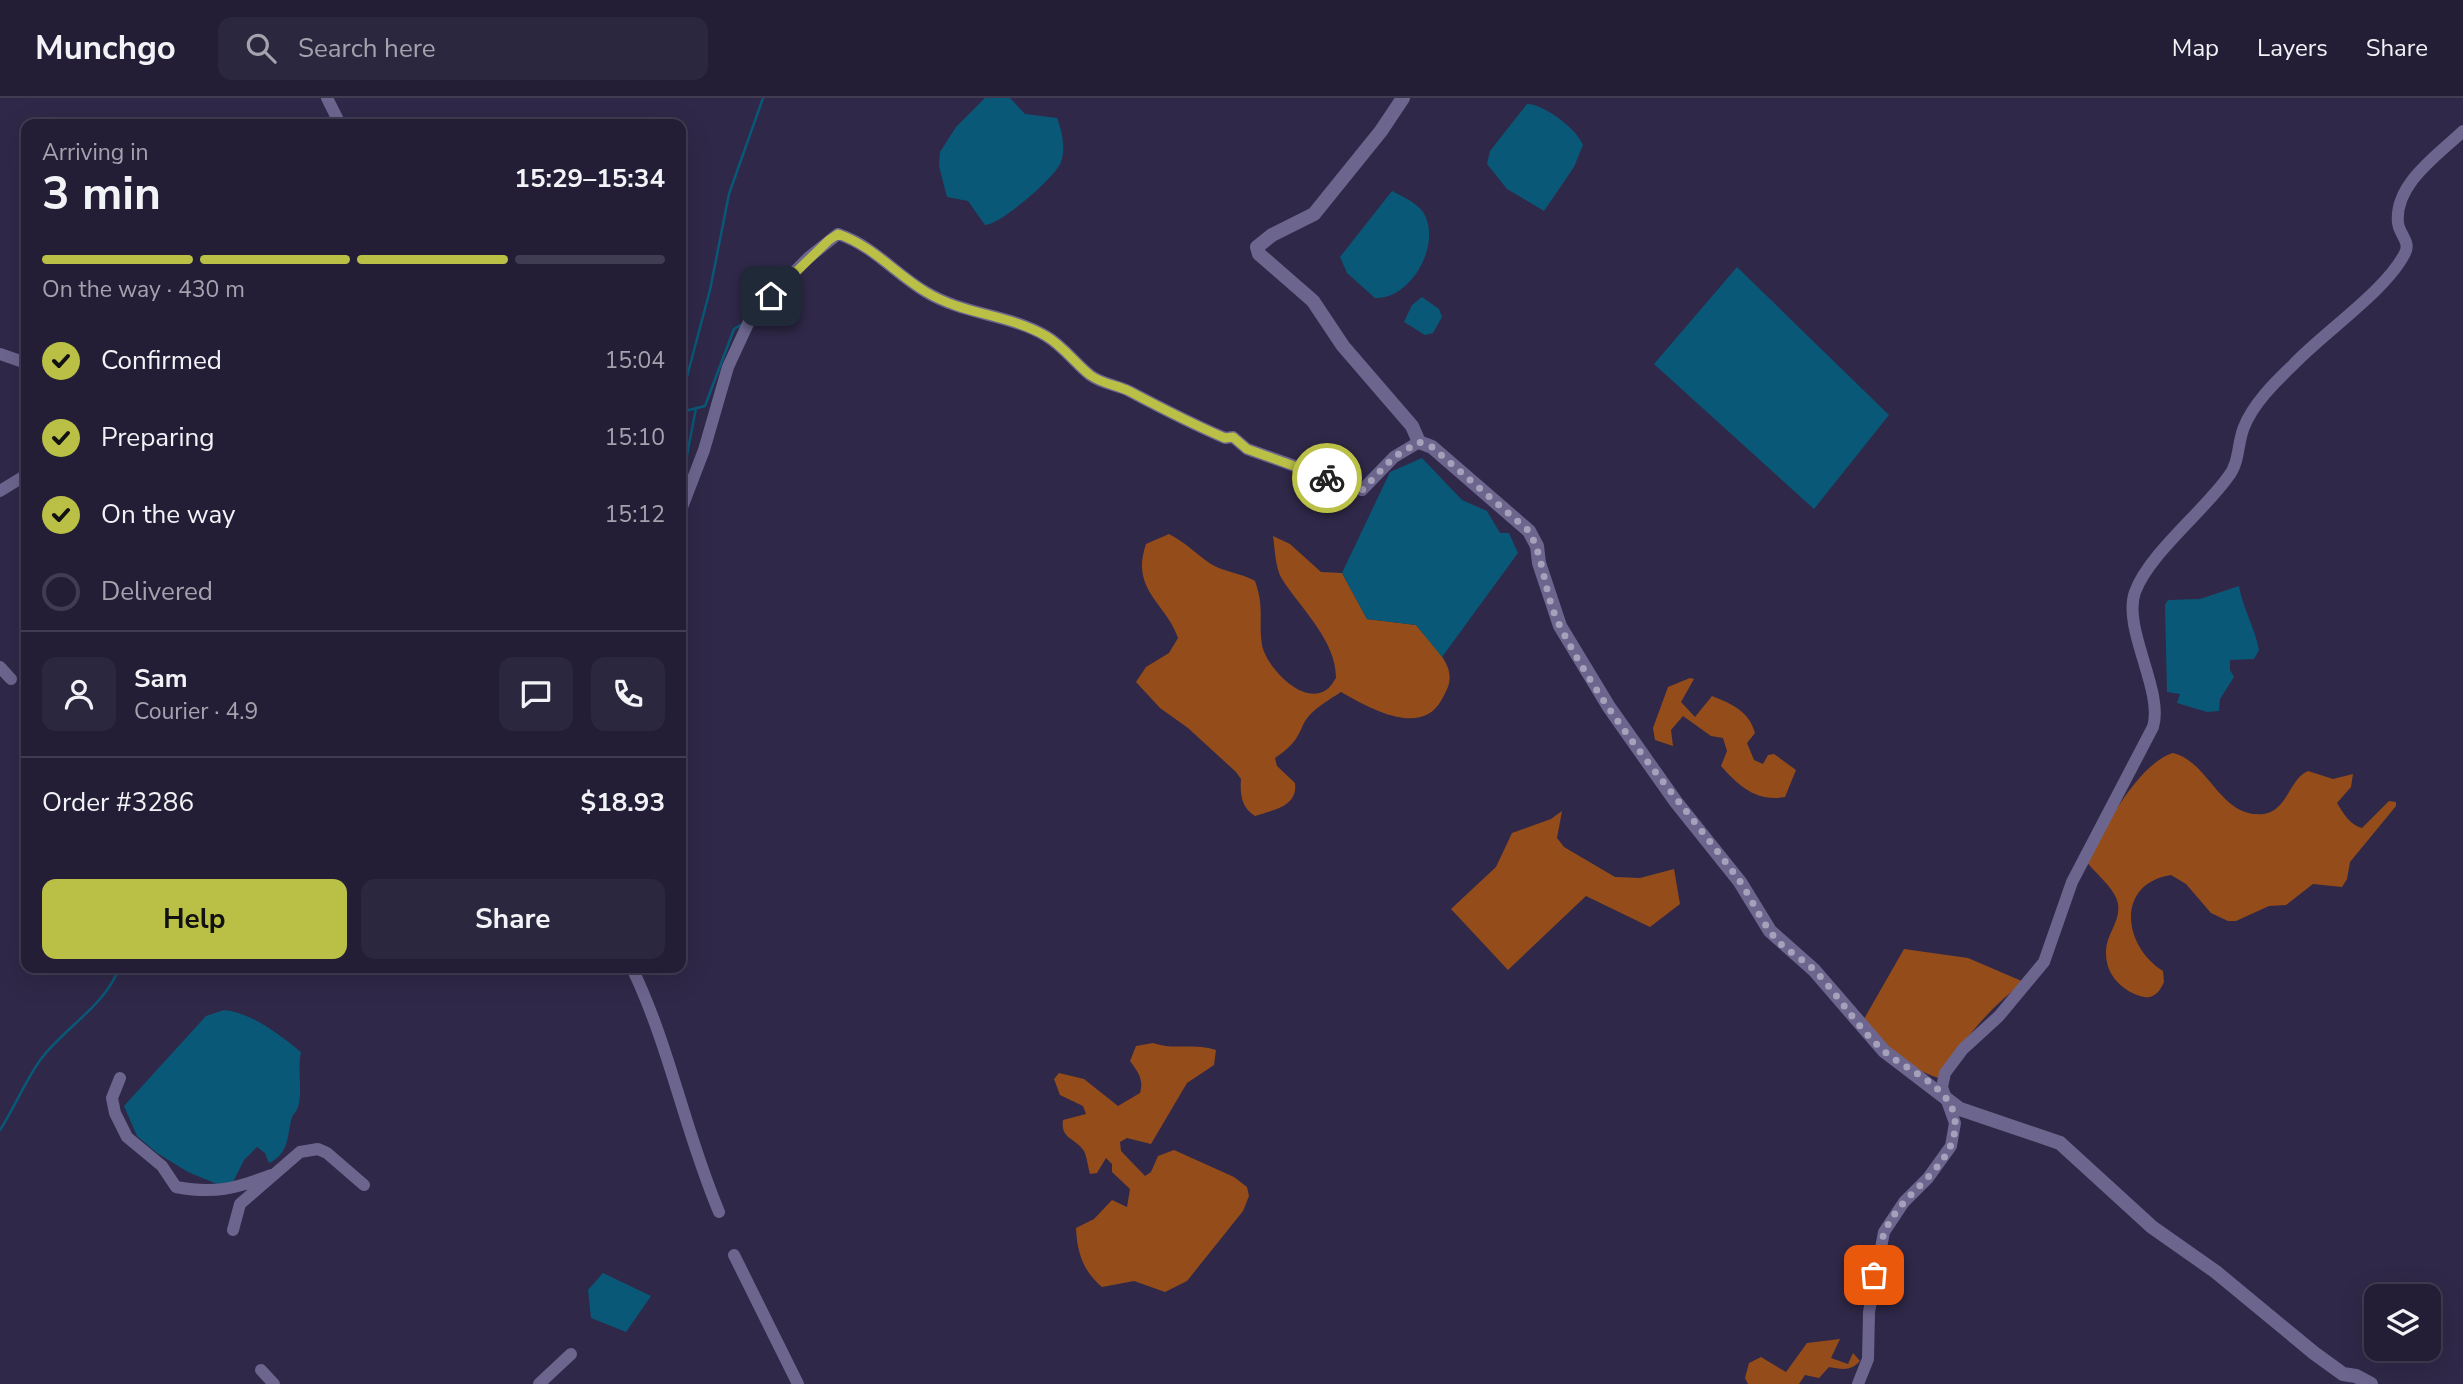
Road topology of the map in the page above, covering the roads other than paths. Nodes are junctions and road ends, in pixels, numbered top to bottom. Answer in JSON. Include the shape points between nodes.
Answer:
{"nodes":[{"id":1,"x":327,"y":98,"type":"edge"},
{"id":2,"x":1404,"y":98,"type":"edge"},
{"id":3,"x":338,"y":119,"type":"edge"},
{"id":4,"x":2463,"y":131,"type":"edge"},
{"id":5,"x":0,"y":354,"type":"edge"},
{"id":6,"x":21,"y":361,"type":"edge"},
{"id":7,"x":1419,"y":442,"type":"junction"},
{"id":8,"x":21,"y":478,"type":"edge"},
{"id":9,"x":0,"y":491,"type":"edge"},
{"id":10,"x":686,"y":497,"type":"edge"},
{"id":11,"x":0,"y":667,"type":"edge"},
{"id":12,"x":11,"y":679,"type":"dead end"},
{"id":13,"x":634,"y":973,"type":"edge"},
{"id":14,"x":120,"y":1079,"type":"dead end"},
{"id":15,"x":1945,"y":1095,"type":"junction"},
{"id":16,"x":271,"y":1175,"type":"junction"},
{"id":17,"x":364,"y":1185,"type":"dead end"},
{"id":18,"x":719,"y":1212,"type":"dead end"},
{"id":19,"x":233,"y":1230,"type":"dead end"},
{"id":20,"x":734,"y":1255,"type":"dead end"},
{"id":21,"x":571,"y":1354,"type":"dead end"},
{"id":22,"x":261,"y":1370,"type":"dead end"},
{"id":23,"x":274,"y":1384,"type":"edge"},
{"id":24,"x":539,"y":1384,"type":"edge"},
{"id":25,"x":799,"y":1384,"type":"edge"},
{"id":26,"x":1858,"y":1384,"type":"edge"},
{"id":27,"x":2371,"y":1384,"type":"edge"}],
"edges":[{"from":1,"to":3,"type":"street"},
{"from":2,"to":7,"type":"street","via":[[1314,214],[1257,247],[1259,254],[1319,308],[1343,346],[1412,426]]},
{"from":4,"to":15,"type":"street","via":[[2418,174],[2401,202],[2398,223],[2407,243],[2405,253],[2376,289],[2272,386],[2245,425],[2232,472],[2138,584],[2133,604],[2156,709],[2153,727],[2072,882],[2044,962],[1955,1059],[1943,1080]]},
{"from":5,"to":6,"type":"street"},
{"from":7,"to":10,"type":"street","via":[[1394,457],[1362,490],[1247,449],[1233,437],[1225,438],[1091,376],[1047,337],[1004,318],[980,315],[941,300],[858,241],[838,234],[752,315],[728,367]]},
{"from":7,"to":15,"type":"street","via":[[1432,447],[1529,531],[1552,609],[1574,651],[1676,802],[1740,882],[1770,931],[1814,970],[1884,1051]]},
{"from":8,"to":9,"type":"street"},
{"from":11,"to":12,"type":"street"},
{"from":13,"to":18,"type":"street","via":[[667,1051],[698,1161]]},
{"from":14,"to":16,"type":"street","via":[[111,1098],[127,1137],[162,1166],[176,1187],[207,1193]]},
{"from":15,"to":26,"type":"street","via":[[1955,1123],[1951,1146],[1884,1232],[1869,1312],[1868,1359]]},
{"from":15,"to":27,"type":"street","via":[[1971,1114],[2060,1143],[2152,1227],[2216,1272],[2314,1353],[2343,1374]]},
{"from":16,"to":17,"type":"street","via":[[300,1152],[318,1149]]},
{"from":16,"to":19,"type":"street","via":[[240,1204]]},
{"from":20,"to":25,"type":"street"},
{"from":21,"to":24,"type":"street"},
{"from":22,"to":23,"type":"street"}]}
